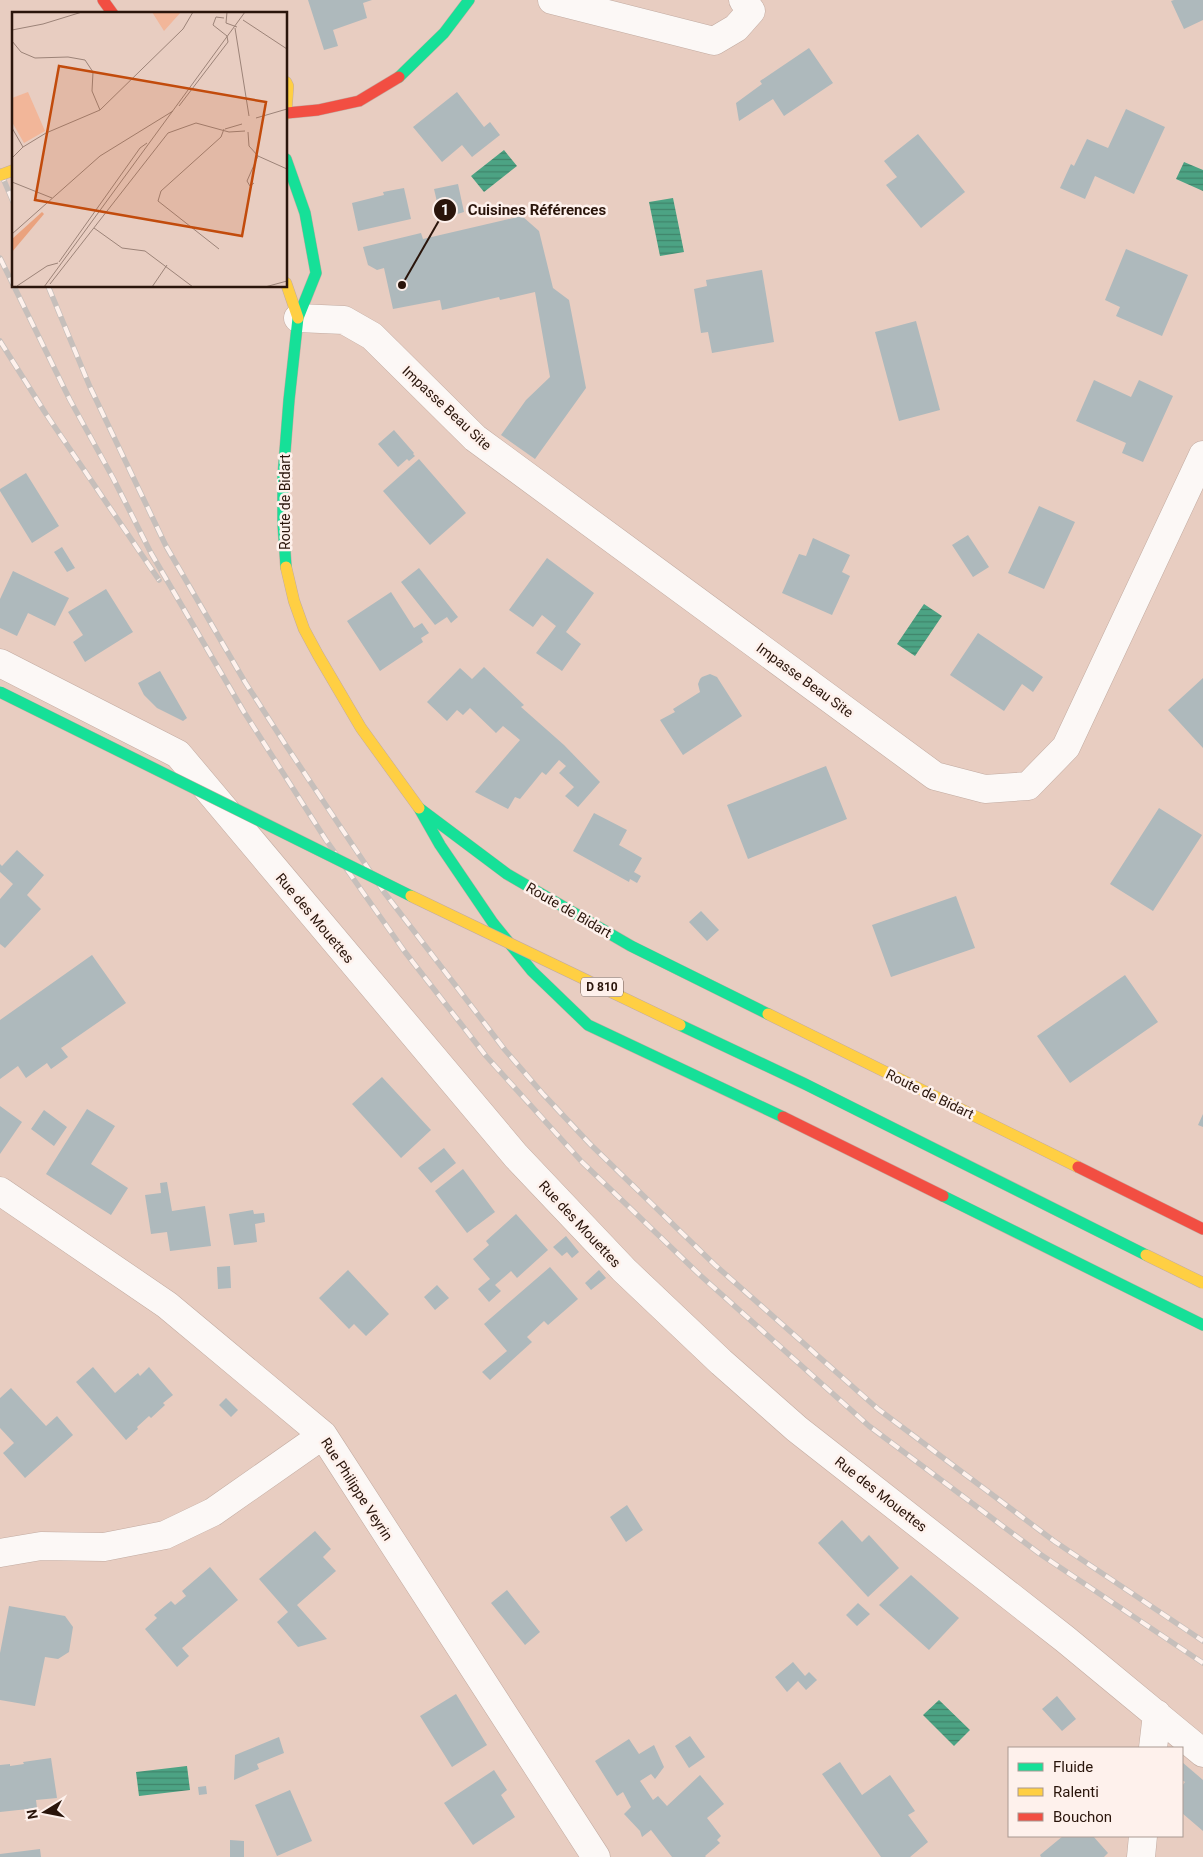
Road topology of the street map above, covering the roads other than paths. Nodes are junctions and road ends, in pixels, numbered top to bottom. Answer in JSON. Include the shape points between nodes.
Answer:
{"nodes":[{"id":1,"x":103,"y":0,"type":"edge"},
{"id":2,"x":469,"y":0,"type":"edge"},
{"id":3,"x":552,"y":0,"type":"edge"},
{"id":4,"x":742,"y":0,"type":"edge"},
{"id":5,"x":112,"y":12,"type":"edge"},
{"id":6,"x":288,"y":113,"type":"edge"},
{"id":7,"x":288,"y":165,"type":"edge"},
{"id":8,"x":12,"y":171,"type":"edge"},
{"id":9,"x":0,"y":175,"type":"edge"},
{"id":10,"x":288,"y":288,"type":"edge"},
{"id":11,"x":298,"y":318,"type":"junction"},
{"id":12,"x":1203,"y":455,"type":"edge"},
{"id":13,"x":0,"y":662,"type":"edge"},
{"id":14,"x":0,"y":692,"type":"edge"},
{"id":15,"x":419,"y":808,"type":"junction"},
{"id":16,"x":0,"y":1191,"type":"edge"},
{"id":17,"x":1203,"y":1229,"type":"edge"},
{"id":18,"x":1203,"y":1283,"type":"edge"},
{"id":19,"x":1203,"y":1325,"type":"edge"},
{"id":20,"x":323,"y":1435,"type":"junction"},
{"id":21,"x":0,"y":1553,"type":"edge"},
{"id":22,"x":1157,"y":1714,"type":"junction"},
{"id":23,"x":1153,"y":1747,"type":"edge"},
{"id":24,"x":1203,"y":1753,"type":"edge"},
{"id":25,"x":1143,"y":1837,"type":"edge"},
{"id":26,"x":596,"y":1857,"type":"edge"},
{"id":27,"x":1141,"y":1857,"type":"edge"}],
"edges":[{"from":1,"to":5,"type":"main road"},
{"from":2,"to":6,"type":"main road","via":[[444,33],[402,75],[359,100],[318,110]]},
{"from":3,"to":4,"type":"street","via":[[714,40],[736,28],[751,11]]},
{"from":7,"to":11,"type":"main road","name":"Route de Bidart","via":[[305,213],[316,273]]},
{"from":8,"to":9,"type":"main road","bridge":true},
{"from":10,"to":11,"type":"main road","name":"Route de Bidart"},
{"from":11,"to":12,"type":"street","name":"Impasse Beau Site","via":[[344,320],[372,336],[475,438],[935,776],[985,789],[1028,786],[1066,747]]},
{"from":11,"to":15,"type":"main road","name":"Route de Bidart","via":[[284,477],[287,574],[304,629],[318,655],[361,728]]},
{"from":13,"to":22,"type":"street","name":"Rue des Mouettes","via":[[178,754],[510,1148],[624,1270],[798,1429]]},
{"from":14,"to":18,"type":"main road","number":"D 810","bridge":true,"via":[[461,920],[823,1093]]},
{"from":15,"to":17,"type":"main road","name":"Route de Bidart","via":[[507,874],[631,946]]},
{"from":15,"to":19,"type":"main road","via":[[493,923],[532,971],[588,1025],[723,1088]]},
{"from":16,"to":20,"type":"street","name":"Rue Philippe Veyrin","via":[[167,1305]]},
{"from":20,"to":21,"type":"street","via":[[213,1512],[165,1535],[104,1547],[41,1546]]},
{"from":20,"to":26,"type":"street","name":"Rue Philippe Veyrin"},
{"from":22,"to":23,"type":"street"},
{"from":22,"to":24,"type":"street","name":"Rue des Mouettes"},
{"from":25,"to":27,"type":"street"}]}
